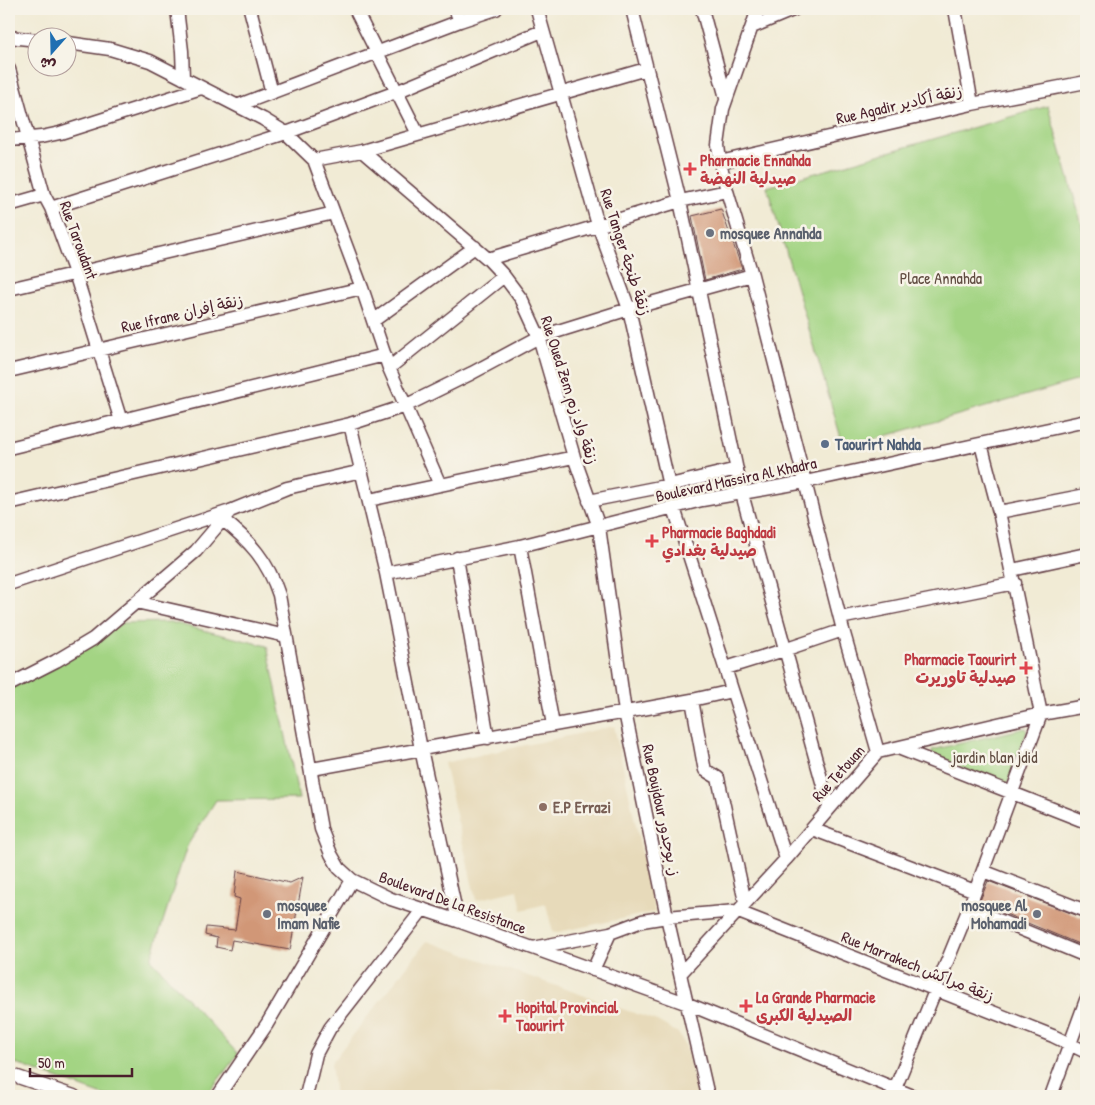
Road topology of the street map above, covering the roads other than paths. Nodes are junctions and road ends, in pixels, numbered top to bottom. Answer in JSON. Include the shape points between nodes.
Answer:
{"nodes":[{"id":1,"x":177,"y":9,"type":"edge"},
{"id":2,"x":355,"y":9,"type":"edge"},
{"id":3,"x":496,"y":9,"type":"edge"},
{"id":4,"x":537,"y":9,"type":"edge"},
{"id":5,"x":632,"y":9,"type":"edge"},
{"id":6,"x":702,"y":9,"type":"edge"},
{"id":7,"x":758,"y":9,"type":"edge"},
{"id":8,"x":795,"y":9,"type":"edge"},
{"id":9,"x":956,"y":9,"type":"edge"},
{"id":10,"x":253,"y":10,"type":"edge"},
{"id":11,"x":458,"y":15,"type":"edge"},
{"id":12,"x":752,"y":27,"type":"junction"},
{"id":13,"x":542,"y":30,"type":"junction"},
{"id":14,"x":9,"y":37,"type":"edge"},
{"id":15,"x":28,"y":39,"type":"edge"},
{"id":16,"x":78,"y":45,"type":"edge"},
{"id":17,"x":377,"y":54,"type":"junction"},
{"id":18,"x":646,"y":69,"type":"junction"},
{"id":19,"x":10,"y":75,"type":"edge"},
{"id":20,"x":183,"y":78,"type":"junction"},
{"id":21,"x":1086,"y":82,"type":"edge"},
{"id":22,"x":201,"y":88,"type":"junction"},
{"id":23,"x":396,"y":92,"type":"junction"},
{"id":24,"x":272,"y":93,"type":"junction"},
{"id":25,"x":561,"y":93,"type":"junction"},
{"id":26,"x":726,"y":98,"type":"junction"},
{"id":27,"x":972,"y":104,"type":"junction"},
{"id":28,"x":239,"y":105,"type":"junction"},
{"id":29,"x":286,"y":133,"type":"junction"},
{"id":30,"x":418,"y":134,"type":"junction"},
{"id":31,"x":29,"y":138,"type":"junction"},
{"id":32,"x":9,"y":140,"type":"edge"},
{"id":33,"x":362,"y":151,"type":"junction"},
{"id":34,"x":314,"y":160,"type":"junction"},
{"id":35,"x":720,"y":162,"type":"junction"},
{"id":36,"x":727,"y":191,"type":"junction"},
{"id":37,"x":44,"y":195,"type":"junction"},
{"id":38,"x":680,"y":201,"type":"junction"},
{"id":39,"x":9,"y":205,"type":"edge"},
{"id":40,"x":51,"y":208,"type":"junction"},
{"id":41,"x":334,"y":213,"type":"junction"},
{"id":42,"x":598,"y":225,"type":"junction"},
{"id":43,"x":475,"y":247,"type":"junction"},
{"id":44,"x":488,"y":259,"type":"junction"},
{"id":45,"x":75,"y":273,"type":"junction"},
{"id":46,"x":752,"y":275,"type":"junction"},
{"id":47,"x":504,"y":276,"type":"junction"},
{"id":48,"x":362,"y":288,"type":"junction"},
{"id":49,"x":9,"y":289,"type":"edge"},
{"id":50,"x":698,"y":290,"type":"junction"},
{"id":51,"x":629,"y":309,"type":"junction"},
{"id":52,"x":373,"y":321,"type":"junction"},
{"id":53,"x":539,"y":337,"type":"junction"},
{"id":54,"x":99,"y":349,"type":"junction"},
{"id":55,"x":385,"y":356,"type":"junction"},
{"id":56,"x":389,"y":368,"type":"junction"},
{"id":57,"x":9,"y":371,"type":"edge"},
{"id":58,"x":405,"y":406,"type":"junction"},
{"id":59,"x":121,"y":421,"type":"junction"},
{"id":60,"x":1086,"y":421,"type":"edge"},
{"id":61,"x":350,"y":424,"type":"junction"},
{"id":62,"x":981,"y":444,"type":"junction"},
{"id":63,"x":9,"y":448,"type":"edge"},
{"id":64,"x":574,"y":457,"type":"junction"},
{"id":65,"x":737,"y":469,"type":"junction"},
{"id":66,"x":362,"y":471,"type":"junction"},
{"id":67,"x":805,"y":482,"type":"junction"},
{"id":68,"x":440,"y":485,"type":"junction"},
{"id":69,"x":670,"y":485,"type":"junction"},
{"id":70,"x":742,"y":494,"type":"junction"},
{"id":71,"x":1086,"y":495,"type":"edge"},
{"id":72,"x":369,"y":500,"type":"junction"},
{"id":73,"x":589,"y":501,"type":"junction"},
{"id":74,"x":9,"y":503,"type":"edge"},
{"id":75,"x":674,"y":508,"type":"junction"},
{"id":76,"x":999,"y":512,"type":"junction"},
{"id":77,"x":226,"y":515,"type":"junction"},
{"id":78,"x":599,"y":527,"type":"junction"},
{"id":79,"x":520,"y":546,"type":"junction"},
{"id":80,"x":1086,"y":554,"type":"edge"},
{"id":81,"x":457,"y":558,"type":"junction"},
{"id":82,"x":1012,"y":570,"type":"junction"},
{"id":83,"x":386,"y":573,"type":"junction"},
{"id":84,"x":1015,"y":583,"type":"junction"},
{"id":85,"x":9,"y":584,"type":"edge"},
{"id":86,"x":136,"y":602,"type":"junction"},
{"id":87,"x":842,"y":624,"type":"junction"},
{"id":88,"x":286,"y":636,"type":"junction"},
{"id":89,"x":784,"y":650,"type":"junction"},
{"id":90,"x":726,"y":668,"type":"junction"},
{"id":91,"x":9,"y":685,"type":"edge"},
{"id":92,"x":732,"y":691,"type":"junction"},
{"id":93,"x":692,"y":700,"type":"junction"},
{"id":94,"x":1086,"y":706,"type":"edge"},
{"id":95,"x":625,"y":712,"type":"junction"},
{"id":96,"x":1041,"y":714,"type":"junction"},
{"id":97,"x":553,"y":725,"type":"junction"},
{"id":98,"x":488,"y":738,"type":"junction"},
{"id":99,"x":898,"y":748,"type":"junction"},
{"id":100,"x":421,"y":749,"type":"junction"},
{"id":101,"x":878,"y":752,"type":"junction"},
{"id":102,"x":312,"y":769,"type":"junction"},
{"id":103,"x":1011,"y":791,"type":"junction"},
{"id":104,"x":828,"y":807,"type":"junction"},
{"id":105,"x":1086,"y":822,"type":"edge"},
{"id":106,"x":812,"y":828,"type":"junction"},
{"id":107,"x":786,"y":859,"type":"junction"},
{"id":108,"x":983,"y":871,"type":"junction"},
{"id":109,"x":352,"y":880,"type":"junction"},
{"id":110,"x":975,"y":891,"type":"junction"},
{"id":111,"x":741,"y":907,"type":"junction"},
{"id":112,"x":969,"y":908,"type":"junction"},
{"id":113,"x":423,"y":909,"type":"junction"},
{"id":114,"x":1086,"y":911,"type":"edge"},
{"id":115,"x":667,"y":917,"type":"junction"},
{"id":116,"x":458,"y":921,"type":"junction"},
{"id":117,"x":610,"y":932,"type":"junction"},
{"id":118,"x":534,"y":948,"type":"junction"},
{"id":119,"x":1086,"y":956,"type":"edge"},
{"id":120,"x":593,"y":970,"type":"junction"},
{"id":121,"x":680,"y":974,"type":"junction"},
{"id":122,"x":935,"y":991,"type":"junction"},
{"id":123,"x":1086,"y":1000,"type":"edge"},
{"id":124,"x":688,"y":1004,"type":"junction"},
{"id":125,"x":1070,"y":1046,"type":"junction"},
{"id":126,"x":1086,"y":1052,"type":"edge"},
{"id":127,"x":9,"y":1074,"type":"edge"},
{"id":128,"x":893,"y":1092,"type":"edge"},
{"id":129,"x":74,"y":1096,"type":"edge"},
{"id":130,"x":218,"y":1096,"type":"edge"},
{"id":131,"x":306,"y":1096,"type":"edge"},
{"id":132,"x":708,"y":1096,"type":"edge"},
{"id":133,"x":913,"y":1096,"type":"edge"},
{"id":134,"x":1051,"y":1096,"type":"edge"}],
"edges":[{"from":1,"to":20,"type":"street"},
{"from":2,"to":17,"type":"street"},
{"from":3,"to":11,"type":"street"},
{"from":4,"to":13,"type":"street","name":"Rue Tanger زنقة طنجة"},
{"from":5,"to":18,"type":"street"},
{"from":6,"to":26,"type":"street"},
{"from":7,"to":12,"type":"street"},
{"from":8,"to":12,"type":"street"},
{"from":9,"to":27,"type":"street"},
{"from":10,"to":24,"type":"street"},
{"from":11,"to":17,"type":"street"},
{"from":12,"to":26,"type":"street"},
{"from":13,"to":23,"type":"street"},
{"from":13,"to":25,"type":"street","name":"Rue Tanger زنقة طنجة"},
{"from":14,"to":15,"type":"street"},
{"from":16,"to":20,"type":"street","via":[[150,61]]},
{"from":17,"to":23,"type":"street"},
{"from":17,"to":24,"type":"street"},
{"from":18,"to":25,"type":"street"},
{"from":18,"to":38,"type":"street"},
{"from":19,"to":31,"type":"street","name":"Rue Taroudant"},
{"from":20,"to":22,"type":"street"},
{"from":21,"to":27,"type":"street","name":"Rue Agadir زنقة أكادير"},
{"from":22,"to":28,"type":"street"},
{"from":22,"to":31,"type":"street","via":[[80,127],[41,138]]},
{"from":23,"to":29,"type":"street"},
{"from":23,"to":30,"type":"street"},
{"from":24,"to":28,"type":"street"},
{"from":25,"to":30,"type":"street"},
{"from":25,"to":42,"type":"street","name":"Rue Tanger زنقة طنجة"},
{"from":26,"to":35,"type":"street","via":[[719,131]]},
{"from":27,"to":35,"type":"street","name":"Rue Agadir زنقة أكادير"},
{"from":28,"to":29,"type":"street"},
{"from":29,"to":34,"type":"street"},
{"from":29,"to":40,"type":"street"},
{"from":30,"to":33,"type":"street"},
{"from":31,"to":32,"type":"street"},
{"from":31,"to":37,"type":"street","name":"Rue Taroudant"},
{"from":33,"to":34,"type":"street"},
{"from":33,"to":43,"type":"street","name":"Rue Oued Zem زنقة واد زم"},
{"from":34,"to":41,"type":"street"},
{"from":35,"to":36,"type":"street"},
{"from":36,"to":38,"type":"street"},
{"from":36,"to":46,"type":"street"},
{"from":37,"to":39,"type":"street"},
{"from":37,"to":40,"type":"street","name":"Rue Taroudant"},
{"from":38,"to":42,"type":"street"},
{"from":38,"to":50,"type":"street"},
{"from":40,"to":45,"type":"street","name":"Rue Taroudant"},
{"from":41,"to":45,"type":"street"},
{"from":41,"to":48,"type":"street"},
{"from":42,"to":44,"type":"street"},
{"from":42,"to":51,"type":"street","name":"Rue Tanger زنقة طنجة"},
{"from":43,"to":44,"type":"street","name":"Rue Oued Zem زنقة واد زم"},
{"from":43,"to":52,"type":"street"},
{"from":44,"to":47,"type":"street","name":"Rue Oued Zem زنقة واد زم"},
{"from":45,"to":49,"type":"street"},
{"from":45,"to":54,"type":"street","name":"Rue Taroudant"},
{"from":46,"to":50,"type":"street"},
{"from":46,"to":67,"type":"street"},
{"from":47,"to":53,"type":"street","name":"Rue Oued Zem زنقة واد زم","via":[[522,300]]},
{"from":47,"to":56,"type":"street"},
{"from":48,"to":52,"type":"street"},
{"from":48,"to":54,"type":"street","name":"Rue Ifrane زنقة إفران"},
{"from":50,"to":51,"type":"street"},
{"from":50,"to":65,"type":"street"},
{"from":51,"to":53,"type":"street"},
{"from":51,"to":69,"type":"street","name":"Rue Tanger زنقة طنجة"},
{"from":52,"to":55,"type":"street"},
{"from":53,"to":58,"type":"street"},
{"from":53,"to":64,"type":"street","name":"Rue Oued Zem زنقة واد زم"},
{"from":54,"to":57,"type":"street","name":"Rue Ifrane زنقة إفران"},
{"from":54,"to":59,"type":"street","name":"Rue Taroudant"},
{"from":55,"to":56,"type":"street"},
{"from":55,"to":59,"type":"street"},
{"from":56,"to":58,"type":"street"},
{"from":58,"to":61,"type":"street"},
{"from":58,"to":68,"type":"street"},
{"from":59,"to":63,"type":"street"},
{"from":60,"to":62,"type":"street","name":"Boulevard Massira Al Khadra"},
{"from":61,"to":66,"type":"street"},
{"from":61,"to":74,"type":"street"},
{"from":62,"to":67,"type":"street","name":"Boulevard Massira Al Khadra"},
{"from":62,"to":76,"type":"street"},
{"from":64,"to":68,"type":"street"},
{"from":64,"to":73,"type":"street","name":"Rue Oued Zem زنقة واد زم"},
{"from":65,"to":69,"type":"street"},
{"from":65,"to":70,"type":"street"},
{"from":66,"to":72,"type":"street"},
{"from":66,"to":77,"type":"street","via":[[287,488]]},
{"from":67,"to":70,"type":"street","name":"Boulevard Massira Al Khadra"},
{"from":67,"to":87,"type":"street"},
{"from":68,"to":72,"type":"street"},
{"from":69,"to":73,"type":"street"},
{"from":69,"to":75,"type":"street","name":"Rue Tanger زنقة طنجة"},
{"from":70,"to":75,"type":"street","name":"Boulevard Massira Al Khadra"},
{"from":70,"to":89,"type":"street"},
{"from":71,"to":76,"type":"street"},
{"from":72,"to":83,"type":"street"},
{"from":73,"to":78,"type":"street","name":"Rue Oued Zem زنقة واد زم"},
{"from":75,"to":78,"type":"street","name":"Boulevard Massira Al Khadra"},
{"from":75,"to":90,"type":"street","name":"Rue Tanger زنقة طنجة"},
{"from":76,"to":82,"type":"street"},
{"from":77,"to":85,"type":"street"},
{"from":77,"to":86,"type":"street","via":[[196,551]]},
{"from":77,"to":88,"type":"street","name":"Boulevard De La Resistance","via":[[270,570],[280,595]]},
{"from":78,"to":79,"type":"street","name":"Boulevard Massira Al Khadra"},
{"from":78,"to":95,"type":"street","name":"Rue Boujdour ز. بوجدور"},
{"from":79,"to":81,"type":"street","name":"Boulevard Massira Al Khadra"},
{"from":79,"to":97,"type":"street"},
{"from":80,"to":82,"type":"street"},
{"from":81,"to":83,"type":"street","name":"Boulevard Massira Al Khadra"},
{"from":81,"to":98,"type":"street"},
{"from":82,"to":84,"type":"street"},
{"from":83,"to":100,"type":"street"},
{"from":84,"to":87,"type":"street"},
{"from":84,"to":96,"type":"street"},
{"from":86,"to":88,"type":"street"},
{"from":86,"to":91,"type":"street","via":[[93,639]]},
{"from":87,"to":89,"type":"street"},
{"from":87,"to":101,"type":"street"},
{"from":88,"to":102,"type":"street","name":"Boulevard De La Resistance"},
{"from":89,"to":90,"type":"street"},
{"from":89,"to":104,"type":"street"},
{"from":90,"to":92,"type":"street","name":"Rue Tanger زنقة طنجة"},
{"from":92,"to":93,"type":"street"},
{"from":92,"to":107,"type":"street","name":"Rue Tanger زنقة طنجة"},
{"from":93,"to":95,"type":"street"},
{"from":93,"to":111,"type":"street","via":[[705,770],[718,778]]},
{"from":94,"to":96,"type":"street","name":"Rue Tetouan"},
{"from":95,"to":97,"type":"street"},
{"from":95,"to":115,"type":"street","name":"Rue Boujdour ز. بوجدور"},
{"from":96,"to":99,"type":"street","name":"Rue Tetouan"},
{"from":96,"to":103,"type":"street"},
{"from":97,"to":98,"type":"street"},
{"from":98,"to":100,"type":"street"},
{"from":99,"to":101,"type":"street","name":"Rue Tetouan"},
{"from":99,"to":103,"type":"street"},
{"from":100,"to":102,"type":"street"},
{"from":100,"to":116,"type":"street"},
{"from":101,"to":104,"type":"street","name":"Rue Tetouan"},
{"from":102,"to":109,"type":"street","name":"Boulevard De La Resistance","via":[[321,830],[339,868]]},
{"from":103,"to":105,"type":"street"},
{"from":103,"to":108,"type":"street"},
{"from":104,"to":106,"type":"street","name":"Rue Tetouan"},
{"from":106,"to":107,"type":"street","name":"Rue Tetouan"},
{"from":106,"to":110,"type":"street"},
{"from":107,"to":111,"type":"street","name":"Rue Tetouan"},
{"from":108,"to":110,"type":"street"},
{"from":108,"to":114,"type":"street"},
{"from":109,"to":113,"type":"street","name":"Boulevard De La Resistance","via":[[391,899]]},
{"from":109,"to":130,"type":"street","via":[[267,1024]]},
{"from":110,"to":112,"type":"street"},
{"from":111,"to":115,"type":"street"},
{"from":111,"to":121,"type":"street","name":"Rue Tetouan"},
{"from":111,"to":122,"type":"street","name":"Rue Marrakech زنقة مراكش"},
{"from":112,"to":119,"type":"street"},
{"from":112,"to":122,"type":"street"},
{"from":113,"to":116,"type":"street","name":"Boulevard De La Resistance"},
{"from":113,"to":131,"type":"street","via":[[330,1028],[316,1054]]},
{"from":115,"to":117,"type":"street"},
{"from":115,"to":121,"type":"street","name":"Rue Boujdour ز. بوجدور"},
{"from":116,"to":118,"type":"street","name":"Boulevard De La Resistance"},
{"from":117,"to":118,"type":"street"},
{"from":117,"to":120,"type":"street"},
{"from":118,"to":120,"type":"street","name":"Boulevard De La Resistance"},
{"from":120,"to":124,"type":"street","name":"Boulevard De La Resistance"},
{"from":121,"to":124,"type":"street","name":"Rue Boujdour ز. بوجدور"},
{"from":122,"to":125,"type":"street","name":"Rue Marrakech زنقة مراكش","via":[[1053,1036]]},
{"from":122,"to":128,"type":"street"},
{"from":123,"to":125,"type":"street"},
{"from":124,"to":128,"type":"street","name":"Boulevard De La Resistance"},
{"from":124,"to":132,"type":"street","name":"Rue Boujdour ز. بوجدور"},
{"from":125,"to":126,"type":"street","name":"Rue Marrakech زنقة مراكش"},
{"from":125,"to":134,"type":"street"},
{"from":127,"to":129,"type":"street"},
{"from":128,"to":133,"type":"street","name":"Boulevard De La Resistance"}]}
